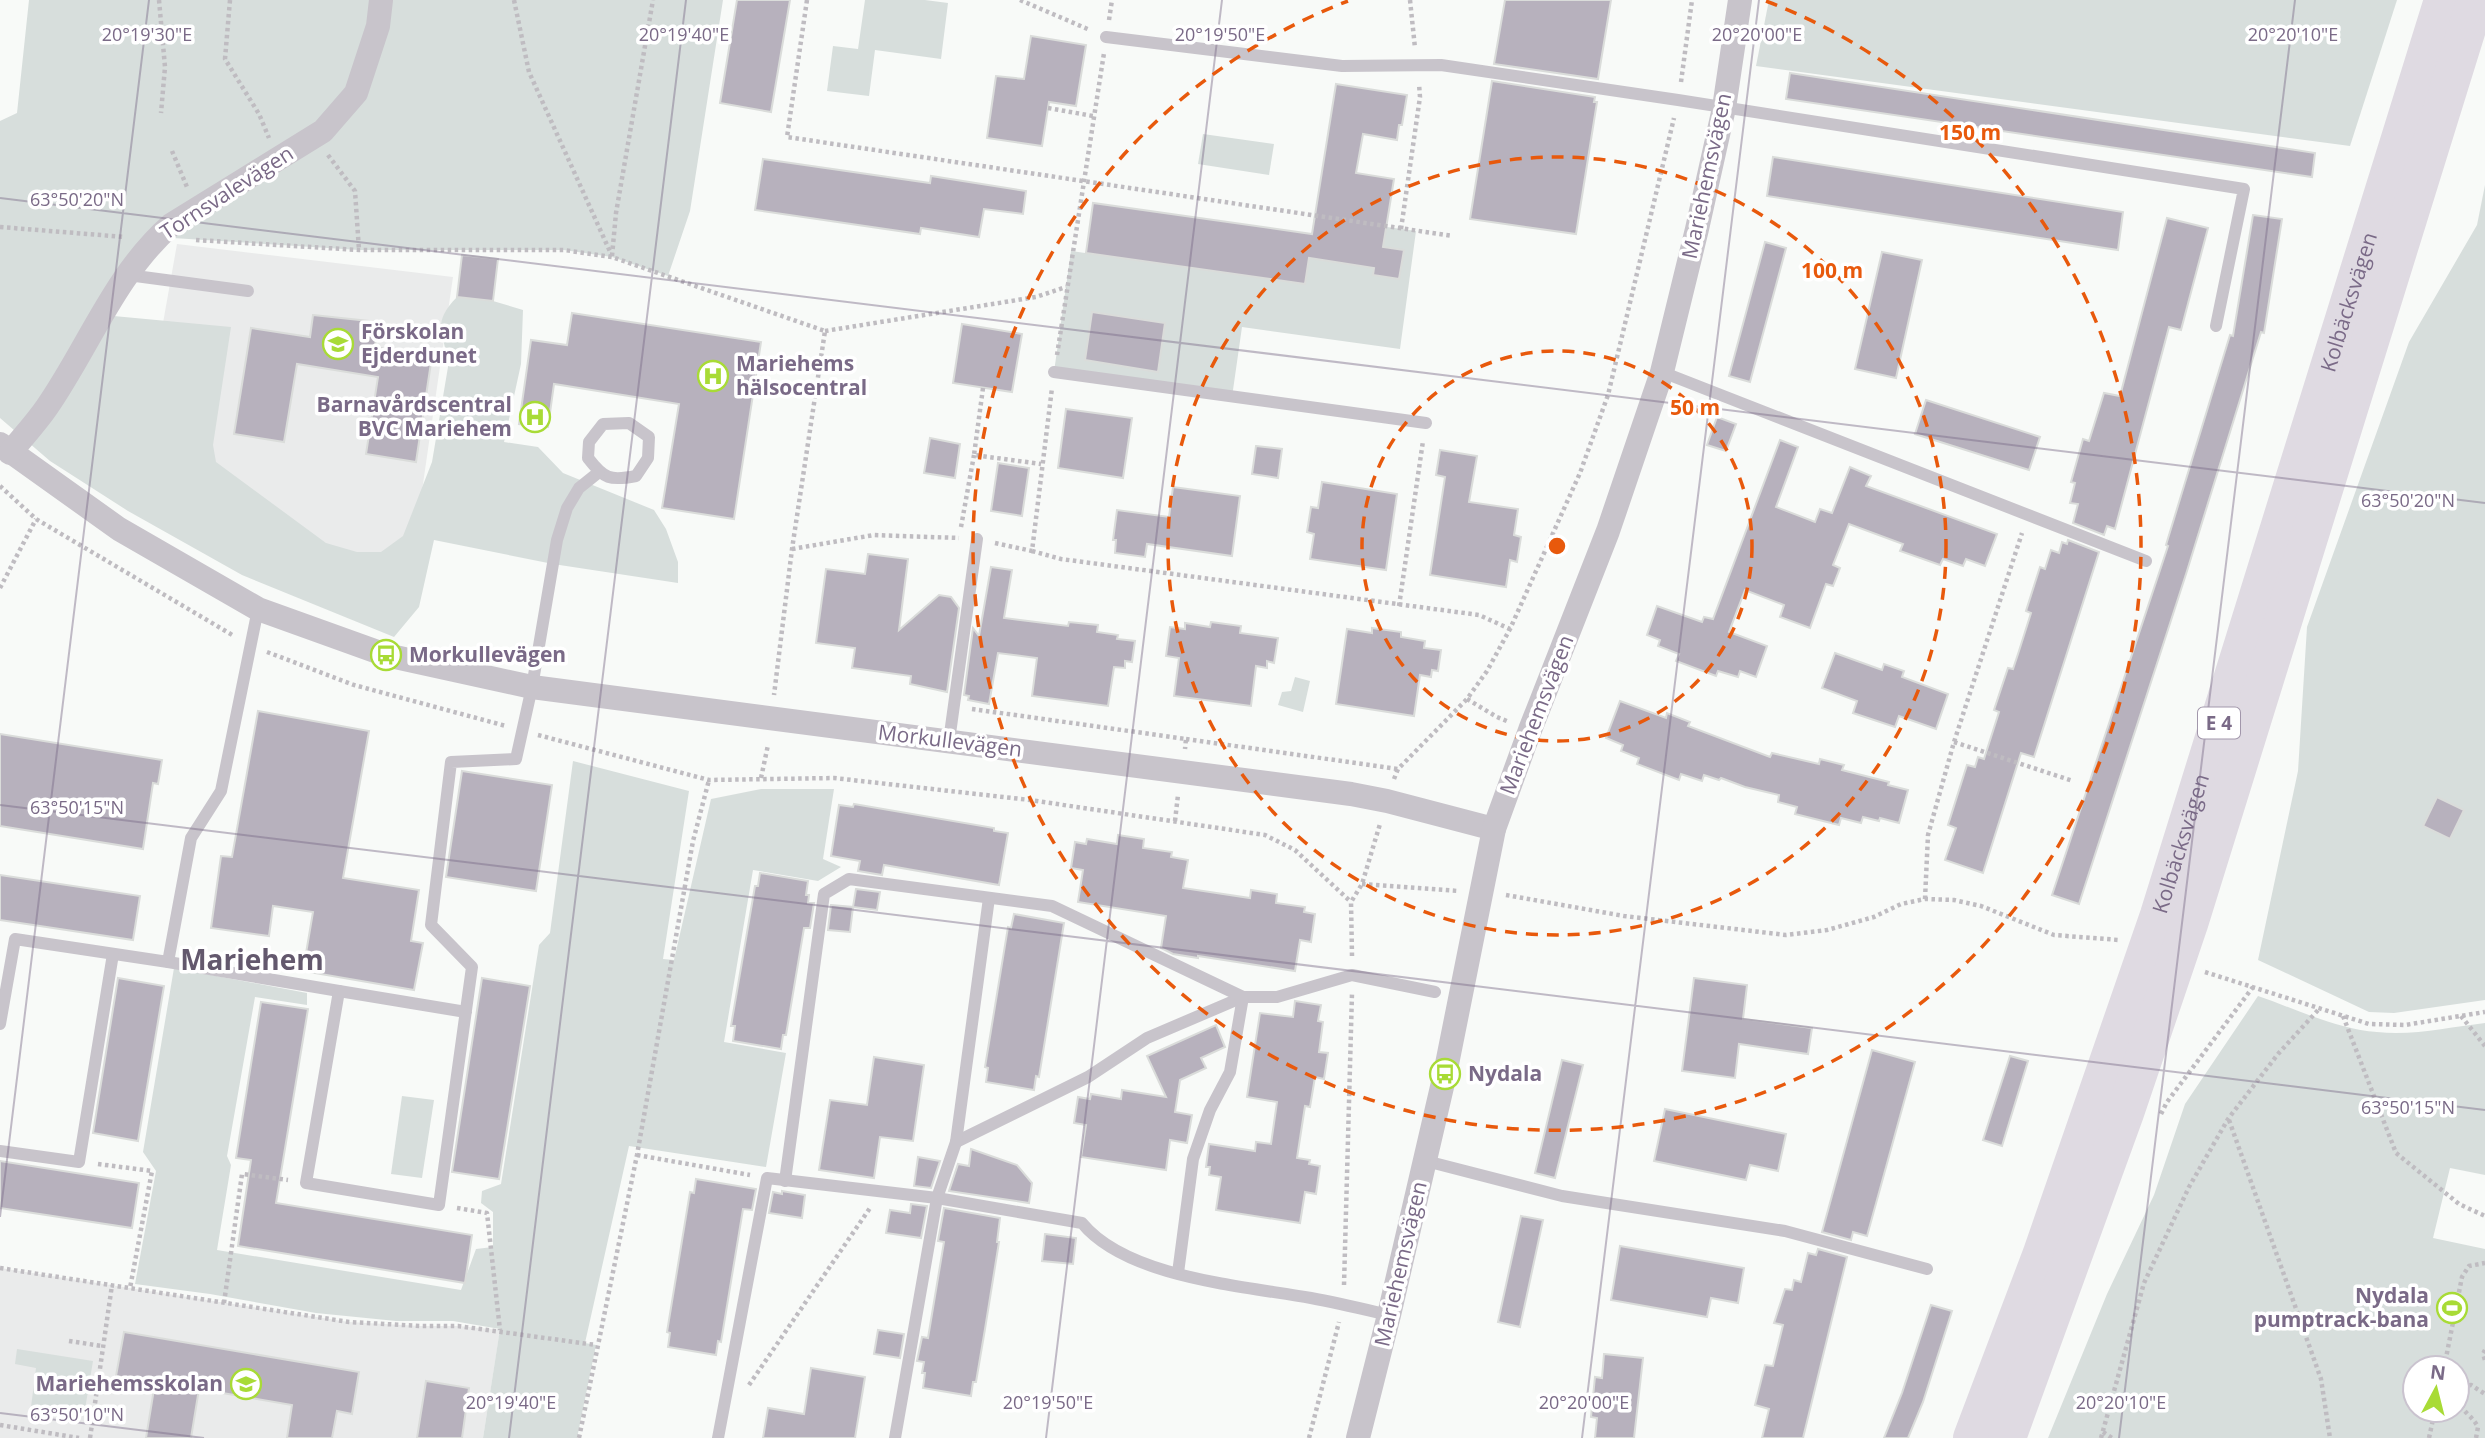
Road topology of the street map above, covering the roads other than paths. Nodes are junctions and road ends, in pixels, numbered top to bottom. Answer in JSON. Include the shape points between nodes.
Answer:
{"nodes":[{"id":1,"x":382,"y":0,"type":"edge"},
{"id":2,"x":1740,"y":0,"type":"edge"},
{"id":3,"x":2442,"y":0,"type":"edge"},
{"id":4,"x":2476,"y":0,"type":"edge"},
{"id":5,"x":1106,"y":37,"type":"road end"},
{"id":6,"x":1724,"y":107,"type":"junction"},
{"id":7,"x":128,"y":275,"type":"junction"},
{"id":8,"x":248,"y":291,"type":"dead end"},
{"id":9,"x":2216,"y":326,"type":"dead end"},
{"id":10,"x":1054,"y":372,"type":"road end"},
{"id":11,"x":1662,"y":372,"type":"junction"},
{"id":12,"x":1426,"y":423,"type":"road end"},
{"id":13,"x":5,"y":449,"type":"edge"},
{"id":14,"x":599,"y":472,"type":"junction"},
{"id":15,"x":977,"y":540,"type":"road end"},
{"id":16,"x":2146,"y":561,"type":"dead end"},
{"id":17,"x":258,"y":609,"type":"junction"},
{"id":18,"x":532,"y":687,"type":"junction"},
{"id":19,"x":949,"y":741,"type":"junction"},
{"id":20,"x":1494,"y":829,"type":"junction"},
{"id":21,"x":989,"y":898,"type":"junction"},
{"id":22,"x":113,"y":954,"type":"junction"},
{"id":23,"x":168,"y":962,"type":"junction"},
{"id":24,"x":339,"y":991,"type":"junction"},
{"id":25,"x":1434,"y":992,"type":"dead end"},
{"id":26,"x":1243,"y":997,"type":"junction"},
{"id":27,"x":466,"y":1012,"type":"junction"},
{"id":28,"x":0,"y":1024,"type":"edge"},
{"id":29,"x":956,"y":1142,"type":"junction"},
{"id":30,"x":0,"y":1151,"type":"edge"},
{"id":31,"x":1426,"y":1161,"type":"junction"},
{"id":32,"x":785,"y":1181,"type":"junction"},
{"id":33,"x":937,"y":1198,"type":"junction"},
{"id":34,"x":1927,"y":1269,"type":"dead end"},
{"id":35,"x":1178,"y":1273,"type":"junction"},
{"id":36,"x":1389,"y":1315,"type":"junction"},
{"id":37,"x":719,"y":1432,"type":"edge"},
{"id":38,"x":895,"y":1438,"type":"edge"},
{"id":39,"x":1358,"y":1438,"type":"edge"},
{"id":40,"x":1972,"y":1438,"type":"edge"},
{"id":41,"x":2007,"y":1438,"type":"edge"}],
"edges":[{"from":1,"to":7,"type":"street","name":"Tornsvalevägen","via":[[356,93],[323,131],[171,225]]},
{"from":2,"to":6,"type":"street","name":"Mariehemsvägen"},
{"from":3,"to":40,"type":"highway","name":"Kolbäcksvägen","number":"E 4","via":[[2159,915],[2042,1253]]},
{"from":4,"to":41,"type":"highway","name":"Kolbäcksvägen","number":"E 4","via":[[2189,924]]},
{"from":5,"to":6,"type":"lane","via":[[1342,66],[1417,64],[1477,70]]},
{"from":6,"to":9,"type":"lane","via":[[2244,189]]},
{"from":6,"to":11,"type":"street","name":"Mariehemsvägen"},
{"from":7,"to":8,"type":"lane"},
{"from":7,"to":13,"type":"street","name":"Tornsvalevägen","via":[[47,407]]},
{"from":10,"to":12,"type":"lane"},
{"from":11,"to":16,"type":"lane"},
{"from":11,"to":20,"type":"street","name":"Mariehemsvägen","via":[[1608,531]]},
{"from":13,"to":17,"type":"street","name":"Morkullevägen","via":[[119,529]]},
{"from":14,"to":14,"type":"lane","via":[[614,480],[636,476],[648,458],[649,437],[629,423],[603,424],[589,442],[588,458]]},
{"from":14,"to":18,"type":"lane","via":[[579,488],[557,540]]},
{"from":15,"to":19,"type":"lane"},
{"from":17,"to":18,"type":"street","name":"Morkullevägen","via":[[386,655]]},
{"from":17,"to":23,"type":"lane","via":[[221,791],[191,838]]},
{"from":18,"to":19,"type":"street","name":"Morkullevägen"},
{"from":18,"to":27,"type":"lane","via":[[516,759],[451,762],[431,925],[472,967]]},
{"from":19,"to":20,"type":"street","name":"Morkullevägen","via":[[1352,794]]},
{"from":20,"to":31,"type":"street","name":"Mariehemsvägen"},
{"from":21,"to":26,"type":"lane","via":[[1052,906]]},
{"from":21,"to":29,"type":"lane"},
{"from":21,"to":32,"type":"lane","via":[[849,879],[824,894]]},
{"from":22,"to":23,"type":"lane"},
{"from":22,"to":28,"type":"lane","via":[[15,939]]},
{"from":22,"to":30,"type":"lane","via":[[79,1161]]},
{"from":23,"to":24,"type":"lane"},
{"from":24,"to":27,"type":"lane"},
{"from":24,"to":27,"type":"lane","via":[[306,1183],[439,1205]]},
{"from":25,"to":26,"type":"lane","via":[[1352,975],[1277,997]]},
{"from":26,"to":29,"type":"lane","via":[[1147,1038],[1088,1077]]},
{"from":26,"to":35,"type":"lane","via":[[1230,1072],[1210,1110],[1193,1159]]},
{"from":29,"to":33,"type":"lane"},
{"from":31,"to":34,"type":"lane","via":[[1562,1196],[1785,1230]]},
{"from":31,"to":36,"type":"street","name":"Mariehemsvägen"},
{"from":32,"to":33,"type":"lane"},
{"from":32,"to":37,"type":"lane","via":[[767,1178]]},
{"from":33,"to":35,"type":"lane","via":[[1082,1223],[1117,1253]]},
{"from":33,"to":38,"type":"lane"},
{"from":35,"to":36,"type":"lane"},
{"from":36,"to":39,"type":"street","name":"Mariehemsvägen"}]}
